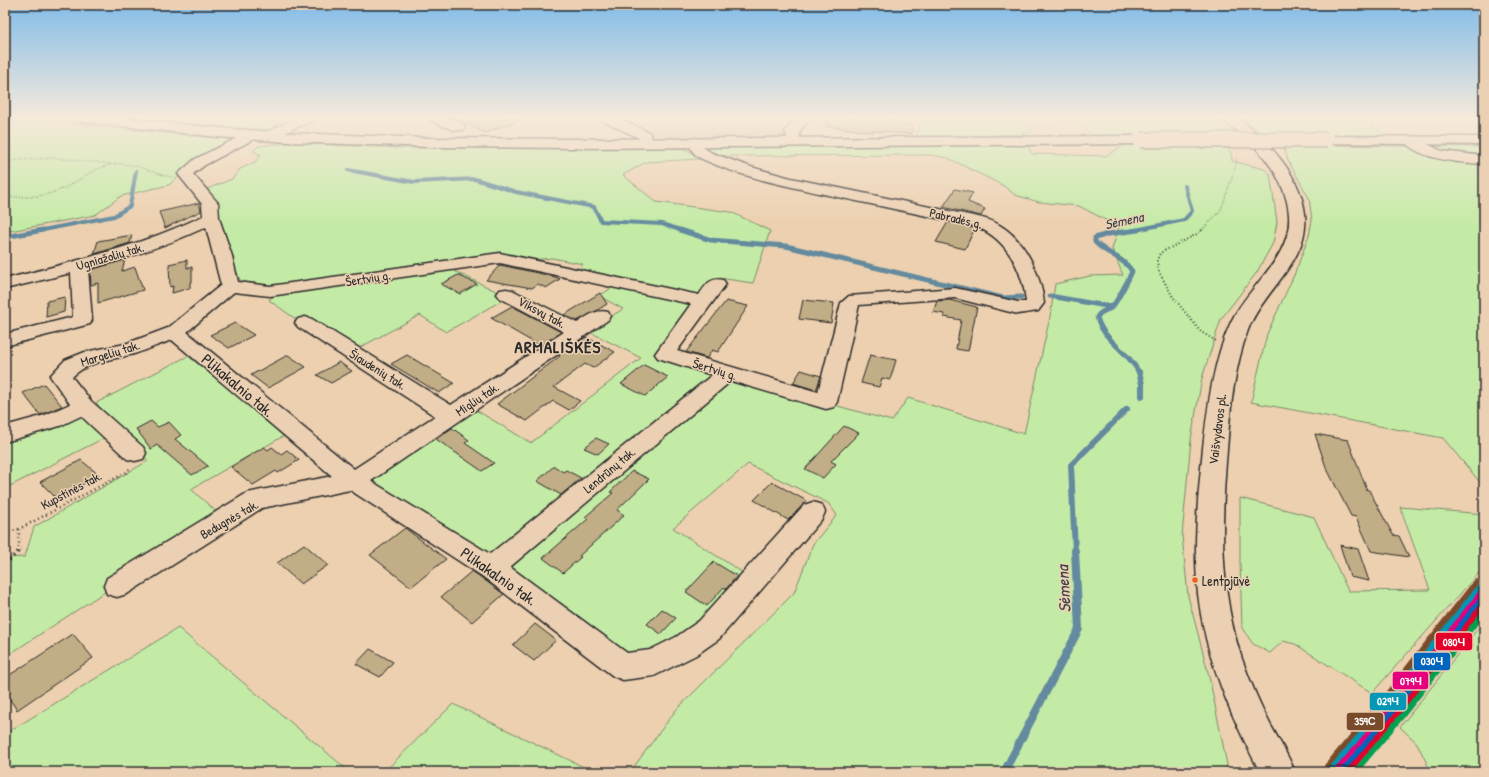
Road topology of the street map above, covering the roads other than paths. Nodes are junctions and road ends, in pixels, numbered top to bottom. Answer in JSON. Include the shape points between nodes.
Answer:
{"nodes":[{"id":1,"x":216,"y":153,"type":"edge"},
{"id":2,"x":704,"y":153,"type":"edge"},
{"id":3,"x":1267,"y":153,"type":"edge"},
{"id":4,"x":1433,"y":153,"type":"edge"},
{"id":5,"x":1484,"y":160,"type":"edge"},
{"id":6,"x":211,"y":218,"type":"junction"},
{"id":7,"x":79,"y":266,"type":"junction"},
{"id":8,"x":5,"y":284,"type":"edge"},
{"id":9,"x":717,"y":284,"type":"dead end"},
{"id":10,"x":230,"y":286,"type":"junction"},
{"id":11,"x":506,"y":294,"type":"dead end"},
{"id":12,"x":702,"y":301,"type":"junction"},
{"id":13,"x":601,"y":316,"type":"dead end"},
{"id":14,"x":305,"y":323,"type":"dead end"},
{"id":15,"x":578,"y":331,"type":"junction"},
{"id":16,"x":175,"y":332,"type":"junction"},
{"id":17,"x":5,"y":340,"type":"edge"},
{"id":18,"x":727,"y":373,"type":"junction"},
{"id":19,"x":826,"y":402,"type":"joint"},
{"id":20,"x":83,"y":406,"type":"junction"},
{"id":21,"x":452,"y":416,"type":"junction"},
{"id":22,"x":5,"y":434,"type":"edge"},
{"id":23,"x":135,"y":453,"type":"road end"},
{"id":24,"x":353,"y":481,"type":"junction"},
{"id":25,"x":813,"y":512,"type":"dead end"},
{"id":26,"x":491,"y":568,"type":"junction"},
{"id":27,"x":117,"y":586,"type":"dead end"},
{"id":28,"x":1278,"y":772,"type":"edge"}],
"edges":[{"from":1,"to":6,"type":"street","via":[[202,159],[185,174],[210,203]]},
{"from":2,"to":19,"type":"street","name":"Pabradės g.","via":[[757,173],[978,222],[998,231],[1017,252],[1035,293],[1035,303],[1025,309],[955,293],[855,300],[850,303]]},
{"from":3,"to":28,"type":"main road","name":"Vaišvydavos pl.","via":[[1290,190],[1297,214],[1296,233],[1293,246],[1252,303],[1231,347],[1220,399],[1212,472],[1210,526],[1211,584],[1227,661],[1249,715]]},
{"from":4,"to":5,"type":"street"},
{"from":6,"to":7,"type":"street","name":"Ugniažolių tak.","via":[[183,233],[142,248]]},
{"from":6,"to":10,"type":"street"},
{"from":7,"to":8,"type":"street","name":"Ugniažolių tak."},
{"from":7,"to":17,"type":"street","via":[[83,320]]},
{"from":9,"to":12,"type":"street","name":"Šertvių g."},
{"from":10,"to":12,"type":"street","name":"Šertvių g.","via":[[270,291],[500,258]]},
{"from":10,"to":16,"type":"street","name":"Margelių tak."},
{"from":11,"to":15,"type":"street","name":"Viksvų tak."},
{"from":12,"to":18,"type":"street","name":"Šertvių g.","via":[[665,354]]},
{"from":13,"to":15,"type":"street","name":"Miglių tak."},
{"from":14,"to":21,"type":"street","name":"Šiaudenių tak."},
{"from":15,"to":21,"type":"street","name":"Miglių tak."},
{"from":16,"to":20,"type":"street","name":"Margelių tak.","via":[[129,349],[92,356],[72,365],[60,376]]},
{"from":16,"to":24,"type":"street","name":"Plikakalnio tak."},
{"from":18,"to":19,"type":"street","name":"Šertvių g."},
{"from":18,"to":26,"type":"street","name":"Lendrūnų tak."},
{"from":20,"to":22,"type":"street","via":[[52,421]]},
{"from":20,"to":23,"type":"street","name":"Margelių tak."},
{"from":21,"to":24,"type":"street","name":"Miglių tak."},
{"from":24,"to":26,"type":"street","name":"Plikakalnio tak."},
{"from":24,"to":27,"type":"street","name":"Bedugnės tak.","via":[[256,500]]},
{"from":25,"to":26,"type":"street","name":"Plikakalnio tak.","via":[[709,630],[654,664],[623,667]]}]}
